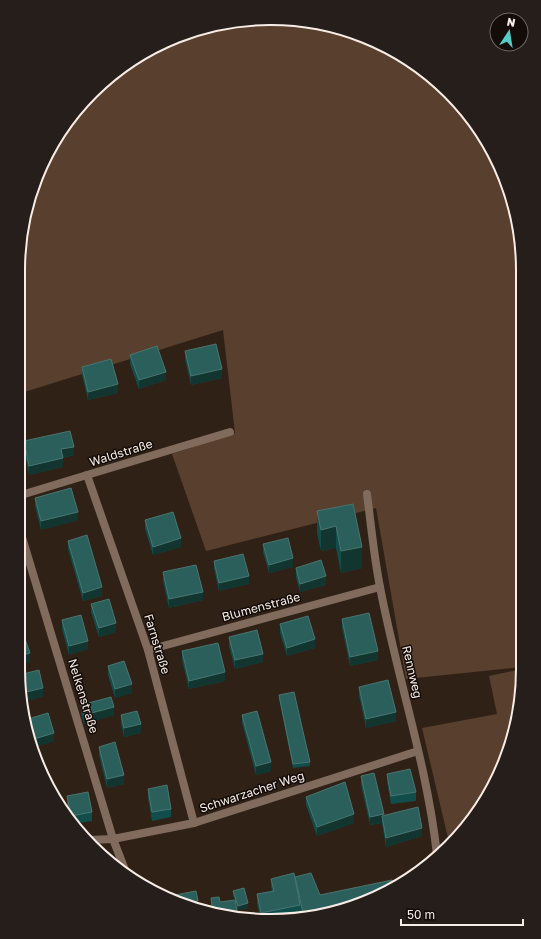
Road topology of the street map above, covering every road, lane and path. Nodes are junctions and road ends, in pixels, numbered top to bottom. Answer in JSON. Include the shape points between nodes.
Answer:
{"nodes":[{"id":1,"x":230,"y":432,"type":"dead end"},
{"id":2,"x":87,"y":475,"type":"junction"},
{"id":3,"x":25,"y":494,"type":"edge"},
{"id":4,"x":367,"y":494,"type":"dead end"},
{"id":5,"x":25,"y":547,"type":"edge"},
{"id":6,"x":380,"y":587,"type":"junction"},
{"id":7,"x":148,"y":650,"type":"junction"},
{"id":8,"x":418,"y":751,"type":"junction"},
{"id":9,"x":194,"y":823,"type":"junction"},
{"id":10,"x":113,"y":839,"type":"junction"},
{"id":11,"x":95,"y":840,"type":"edge"},
{"id":12,"x":436,"y":849,"type":"edge"},
{"id":13,"x":123,"y":864,"type":"edge"}],
"edges":[{"from":1,"to":2,"type":"street","name":"Waldstraße"},
{"from":2,"to":3,"type":"street","name":"Waldstraße"},
{"from":2,"to":7,"type":"street","name":"Farnstraße"},
{"from":4,"to":6,"type":"street","name":"Rennweg"},
{"from":5,"to":10,"type":"street","name":"Nelkenstraße"},
{"from":6,"to":7,"type":"street","name":"Blumenstraße"},
{"from":6,"to":8,"type":"street","name":"Rennweg"},
{"from":7,"to":9,"type":"street","name":"Farnstraße"},
{"from":8,"to":9,"type":"street","name":"Schwarzacher Weg"},
{"from":8,"to":12,"type":"street","name":"Rennweg"},
{"from":9,"to":10,"type":"street","name":"Schwarzacher Weg"},
{"from":10,"to":11,"type":"street","name":"Schwarzacher Weg"},
{"from":10,"to":13,"type":"street","name":"Nelkenstraße"}]}
